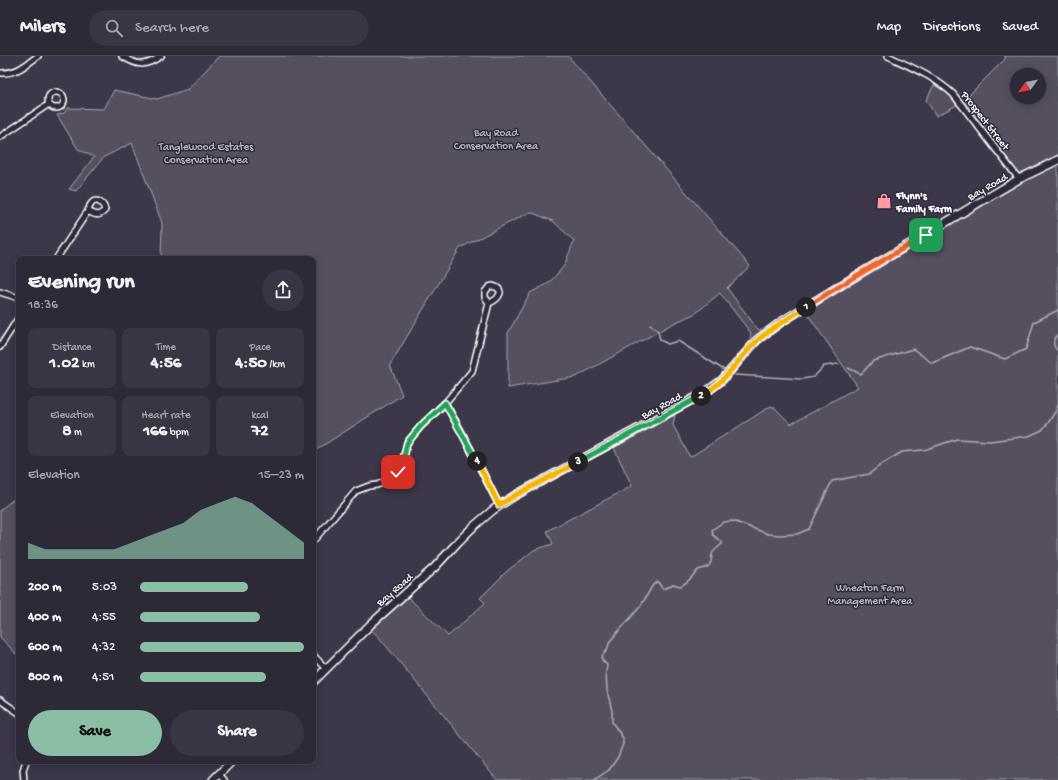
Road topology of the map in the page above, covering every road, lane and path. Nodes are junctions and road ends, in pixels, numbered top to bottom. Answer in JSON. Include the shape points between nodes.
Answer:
{"nodes":[{"id":1,"x":38,"y":56,"type":"edge"},
{"id":2,"x":122,"y":56,"type":"edge"},
{"id":3,"x":161,"y":56,"type":"edge"},
{"id":4,"x":888,"y":56,"type":"edge"},
{"id":5,"x":0,"y":73,"type":"edge"},
{"id":6,"x":49,"y":104,"type":"dead end"},
{"id":7,"x":0,"y":136,"type":"edge"},
{"id":8,"x":1058,"y":160,"type":"edge"},
{"id":9,"x":1019,"y":179,"type":"junction"},
{"id":10,"x":88,"y":211,"type":"dead end"},
{"id":11,"x":58,"y":256,"type":"edge"},
{"id":12,"x":0,"y":292,"type":"edge"},
{"id":13,"x":16,"y":297,"type":"edge"},
{"id":14,"x":488,"y":304,"type":"dead end"},
{"id":15,"x":16,"y":322,"type":"edge"},
{"id":16,"x":0,"y":347,"type":"edge"},
{"id":17,"x":445,"y":403,"type":"junction"},
{"id":18,"x":499,"y":505,"type":"junction"},
{"id":19,"x":316,"y":538,"type":"edge"},
{"id":20,"x":316,"y":658,"type":"edge"},
{"id":21,"x":326,"y":669,"type":"junction"},
{"id":22,"x":316,"y":679,"type":"edge"},
{"id":23,"x":0,"y":700,"type":"edge"},
{"id":24,"x":16,"y":710,"type":"edge"},
{"id":25,"x":25,"y":764,"type":"edge"},
{"id":26,"x":229,"y":764,"type":"edge"},
{"id":27,"x":219,"y":774,"type":"junction"},
{"id":28,"x":24,"y":780,"type":"edge"},
{"id":29,"x":212,"y":780,"type":"edge"},
{"id":30,"x":224,"y":780,"type":"edge"}],
"edges":[{"from":1,"to":5,"type":"street","via":[[22,68]]},
{"from":2,"to":3,"type":"street","via":[[144,64]]},
{"from":4,"to":9,"type":"street","name":"Prospect Street","via":[[935,80],[954,94]]},
{"from":6,"to":7,"type":"street"},
{"from":8,"to":9,"type":"main road","name":"Bay Road"},
{"from":9,"to":18,"type":"main road","name":"Bay Road","via":[[776,326],[758,340],[722,380],[706,392]]},
{"from":10,"to":11,"type":"street"},
{"from":12,"to":13,"type":"street"},
{"from":14,"to":17,"type":"street","via":[[472,370]]},
{"from":15,"to":16,"type":"street"},
{"from":17,"to":18,"type":"street"},
{"from":17,"to":19,"type":"street","via":[[407,443],[398,472],[388,480],[356,491]]},
{"from":18,"to":21,"type":"main road","name":"Bay Road"},
{"from":20,"to":21,"type":"street"},
{"from":21,"to":22,"type":"main road","name":"Bay Road"},
{"from":23,"to":24,"type":"street"},
{"from":25,"to":28,"type":"street"},
{"from":26,"to":27,"type":"main road"},
{"from":27,"to":29,"type":"main road"},
{"from":27,"to":30,"type":"street"}]}
